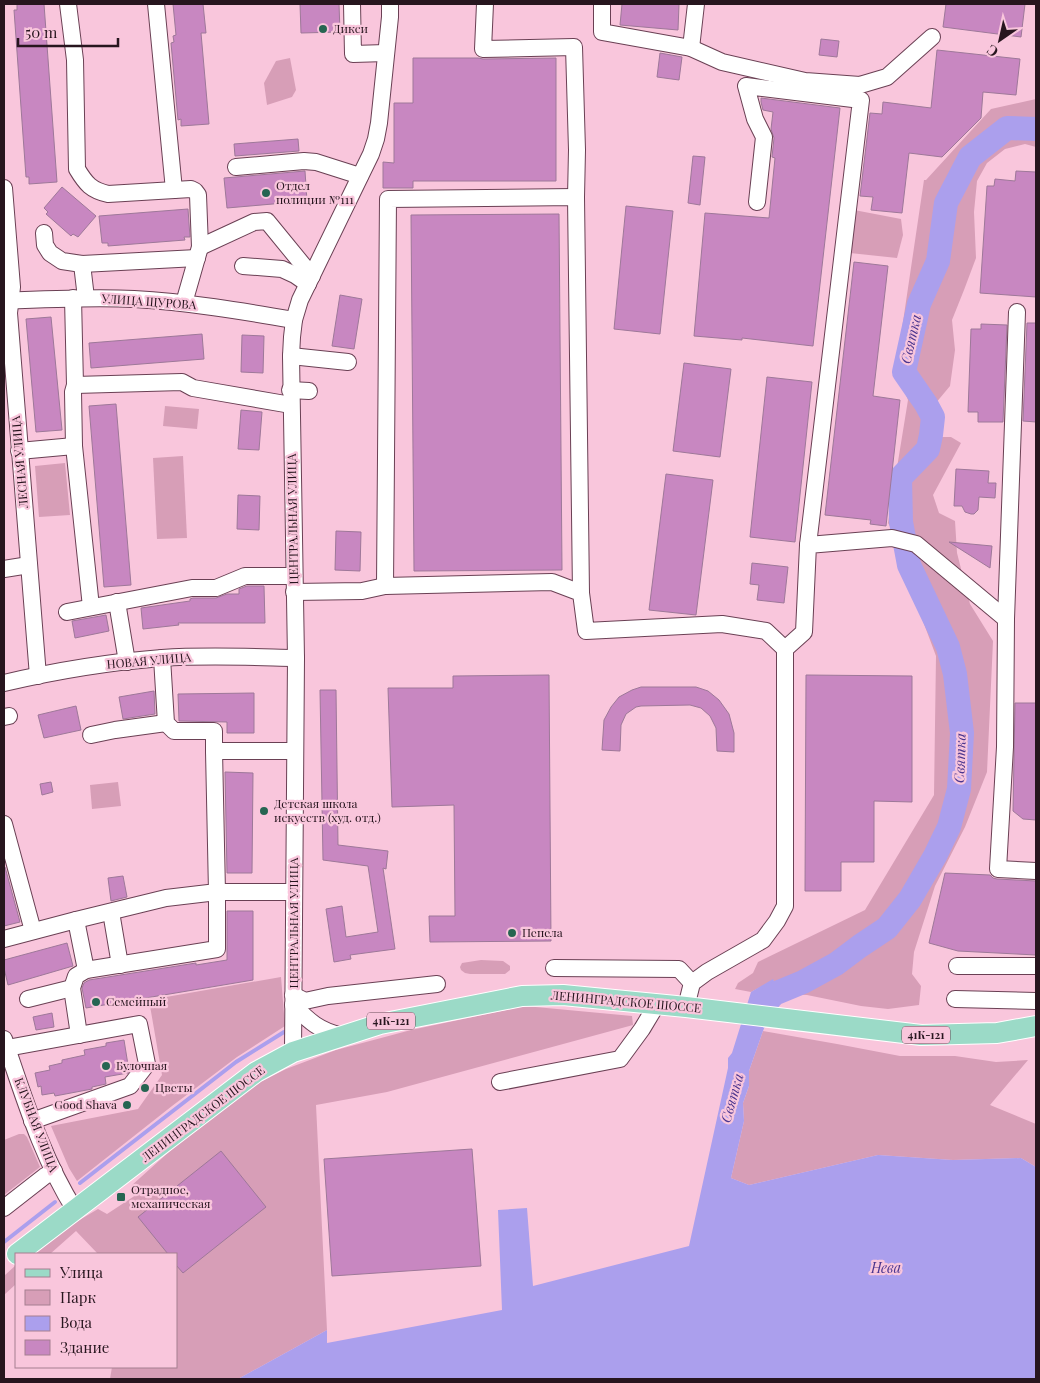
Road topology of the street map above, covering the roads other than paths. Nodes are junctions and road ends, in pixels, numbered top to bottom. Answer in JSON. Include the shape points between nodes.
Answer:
{"nodes":[{"id":1,"x":68,"y":4,"type":"edge"},
{"id":2,"x":156,"y":4,"type":"edge"},
{"id":3,"x":352,"y":4,"type":"edge"},
{"id":4,"x":390,"y":4,"type":"edge"},
{"id":5,"x":485,"y":4,"type":"edge"},
{"id":6,"x":602,"y":4,"type":"edge"},
{"id":7,"x":696,"y":4,"type":"edge"},
{"id":8,"x":932,"y":37,"type":"dead end"},
{"id":9,"x":691,"y":48,"type":"junction"},
{"id":10,"x":386,"y":54,"type":"junction"},
{"id":11,"x":236,"y":167,"type":"dead end"},
{"id":12,"x":360,"y":176,"type":"junction"},
{"id":13,"x":4,"y":188,"type":"edge"},
{"id":14,"x":174,"y":190,"type":"junction"},
{"id":15,"x":576,"y":197,"type":"junction"},
{"id":16,"x":757,"y":202,"type":"dead end"},
{"id":17,"x":44,"y":233,"type":"dead end"},
{"id":18,"x":198,"y":252,"type":"junction"},
{"id":19,"x":82,"y":264,"type":"junction"},
{"id":20,"x":243,"y":266,"type":"dead end"},
{"id":21,"x":310,"y":280,"type":"junction"},
{"id":22,"x":79,"y":298,"type":"junction"},
{"id":23,"x":7,"y":300,"type":"edge"},
{"id":24,"x":184,"y":303,"type":"junction"},
{"id":25,"x":1017,"y":312,"type":"dead end"},
{"id":26,"x":294,"y":320,"type":"junction"},
{"id":27,"x":290,"y":356,"type":"junction"},
{"id":28,"x":348,"y":362,"type":"dead end"},
{"id":29,"x":75,"y":385,"type":"junction"},
{"id":30,"x":309,"y":391,"type":"dead end"},
{"id":31,"x":291,"y":397,"type":"junction"},
{"id":32,"x":10,"y":425,"type":"edge"},
{"id":33,"x":74,"y":446,"type":"junction"},
{"id":34,"x":19,"y":451,"type":"junction"},
{"id":35,"x":808,"y":545,"type":"junction"},
{"id":36,"x":29,"y":565,"type":"junction"},
{"id":37,"x":4,"y":569,"type":"edge"},
{"id":38,"x":294,"y":584,"type":"junction"},
{"id":39,"x":385,"y":586,"type":"junction"},
{"id":40,"x":581,"y":593,"type":"junction"},
{"id":41,"x":117,"y":602,"type":"junction"},
{"id":42,"x":91,"y":608,"type":"junction"},
{"id":43,"x":68,"y":612,"type":"dead end"},
{"id":44,"x":1006,"y":618,"type":"junction"},
{"id":45,"x":785,"y":649,"type":"junction"},
{"id":46,"x":162,"y":658,"type":"junction"},
{"id":47,"x":296,"y":658,"type":"junction"},
{"id":48,"x":127,"y":662,"type":"junction"},
{"id":49,"x":38,"y":676,"type":"junction"},
{"id":50,"x":4,"y":683,"type":"edge"},
{"id":51,"x":166,"y":723,"type":"junction"},
{"id":52,"x":91,"y":735,"type":"dead end"},
{"id":53,"x":214,"y":751,"type":"junction"},
{"id":54,"x":295,"y":751,"type":"junction"},
{"id":55,"x":4,"y":824,"type":"edge"},
{"id":56,"x":1036,"y":871,"type":"edge"},
{"id":57,"x":216,"y":892,"type":"junction"},
{"id":58,"x":294,"y":892,"type":"junction"},
{"id":59,"x":111,"y":912,"type":"junction"},
{"id":60,"x":76,"y":920,"type":"junction"},
{"id":61,"x":33,"y":931,"type":"junction"},
{"id":62,"x":4,"y":939,"type":"edge"},
{"id":63,"x":120,"y":965,"type":"junction"},
{"id":64,"x":957,"y":966,"type":"dead end"},
{"id":65,"x":1036,"y":966,"type":"edge"},
{"id":66,"x":554,"y":968,"type":"dead end"},
{"id":67,"x":86,"y":970,"type":"junction"},
{"id":68,"x":692,"y":983,"type":"junction"},
{"id":69,"x":437,"y":984,"type":"dead end"},
{"id":70,"x":72,"y":988,"type":"junction"},
{"id":71,"x":28,"y":999,"type":"dead end"},
{"id":72,"x":955,"y":999,"type":"dead end"},
{"id":73,"x":293,"y":1000,"type":"junction"},
{"id":74,"x":1036,"y":1000,"type":"edge"},
{"id":75,"x":657,"y":1004,"type":"junction"},
{"id":76,"x":686,"y":1007,"type":"junction"},
{"id":77,"x":1036,"y":1026,"type":"edge"},
{"id":78,"x":79,"y":1035,"type":"junction"},
{"id":79,"x":343,"y":1036,"type":"junction"},
{"id":80,"x":6,"y":1043,"type":"edge"},
{"id":81,"x":293,"y":1052,"type":"junction"},
{"id":82,"x":500,"y":1082,"type":"dead end"},
{"id":83,"x":32,"y":1121,"type":"junction"},
{"id":84,"x":54,"y":1171,"type":"junction"},
{"id":85,"x":4,"y":1208,"type":"edge"},
{"id":86,"x":74,"y":1210,"type":"junction"},
{"id":87,"x":17,"y":1253,"type":"edge"},
{"id":88,"x":15,"y":1255,"type":"edge"},
{"id":89,"x":4,"y":1264,"type":"edge"}],
"edges":[{"from":1,"to":14,"type":"street","via":[[75,60],[77,169],[97,192]]},
{"from":2,"to":14,"type":"street"},
{"from":3,"to":10,"type":"street","via":[[353,54]]},
{"from":4,"to":10,"type":"street","name":"ЦЕНТРАЛЬНАЯ УЛИЦА"},
{"from":5,"to":15,"type":"street","via":[[483,48],[574,46]]},
{"from":6,"to":9,"type":"street","via":[[602,32]]},
{"from":7,"to":9,"type":"street"},
{"from":8,"to":9,"type":"street","via":[[886,77],[860,85],[795,79],[722,62]]},
{"from":10,"to":12,"type":"street","name":"ЦЕНТРАЛЬНАЯ УЛИЦА","via":[[378,131]]},
{"from":11,"to":12,"type":"street","via":[[304,161]]},
{"from":12,"to":21,"type":"street","name":"ЦЕНТРАЛЬНАЯ УЛИЦА"},
{"from":13,"to":23,"type":"street","name":"ЛЕСНАЯ УЛИЦА","via":[[12,287]]},
{"from":14,"to":18,"type":"street","via":[[190,189],[198,195]]},
{"from":15,"to":39,"type":"street","via":[[388,199]]},
{"from":15,"to":40,"type":"street"},
{"from":16,"to":35,"type":"street","via":[[764,137],[746,86],[861,100]]},
{"from":17,"to":19,"type":"street","via":[[50,253],[62,261]]},
{"from":18,"to":19,"type":"street"},
{"from":18,"to":21,"type":"street","via":[[254,222],[267,221]]},
{"from":18,"to":24,"type":"street"},
{"from":19,"to":22,"type":"street"},
{"from":20,"to":21,"type":"street","via":[[282,269]]},
{"from":21,"to":26,"type":"street","name":"ЦЕНТРАЛЬНАЯ УЛИЦА"},
{"from":22,"to":23,"type":"street","name":"УЛИЦА ЩУРОВА"},
{"from":22,"to":24,"type":"street","name":"УЛИЦА ЩУРОВА"},
{"from":22,"to":29,"type":"street"},
{"from":23,"to":32,"type":"street","name":"ЛЕСНАЯ УЛИЦА"},
{"from":24,"to":26,"type":"street","name":"УЛИЦА ЩУРОВА"},
{"from":25,"to":44,"type":"street"},
{"from":26,"to":27,"type":"street","name":"ЦЕНТРАЛЬНАЯ УЛИЦА"},
{"from":27,"to":28,"type":"street"},
{"from":27,"to":31,"type":"street","name":"ЦЕНТРАЛЬНАЯ УЛИЦА"},
{"from":29,"to":31,"type":"street","via":[[182,382],[194,388]]},
{"from":29,"to":33,"type":"street"},
{"from":30,"to":31,"type":"street"},
{"from":31,"to":38,"type":"street","name":"ЦЕНТРАЛЬНАЯ УЛИЦА"},
{"from":32,"to":34,"type":"street","name":"ЛЕСНАЯ УЛИЦА"},
{"from":33,"to":34,"type":"street"},
{"from":33,"to":42,"type":"street"},
{"from":34,"to":36,"type":"street","name":"ЛЕСНАЯ УЛИЦА"},
{"from":35,"to":44,"type":"street","via":[[892,538],[916,544]]},
{"from":35,"to":45,"type":"street","via":[[804,632]]},
{"from":36,"to":37,"type":"street"},
{"from":36,"to":49,"type":"street","name":"ЛЕСНАЯ УЛИЦА"},
{"from":38,"to":39,"type":"street","via":[[362,591]]},
{"from":38,"to":41,"type":"street","via":[[245,576],[216,588],[192,588]]},
{"from":38,"to":47,"type":"street","name":"ЦЕНТРАЛЬНАЯ УЛИЦА"},
{"from":39,"to":40,"type":"street","via":[[552,582]]},
{"from":40,"to":45,"type":"street","via":[[586,631],[722,624],[766,631]]},
{"from":41,"to":42,"type":"street"},
{"from":41,"to":48,"type":"street"},
{"from":42,"to":43,"type":"street"},
{"from":44,"to":56,"type":"street","via":[[1005,747],[998,869]]},
{"from":45,"to":68,"type":"street","via":[[785,906],[763,940]]},
{"from":46,"to":47,"type":"street","name":"НОВАЯ УЛИЦА"},
{"from":46,"to":48,"type":"street","name":"НОВАЯ УЛИЦА"},
{"from":46,"to":51,"type":"street"},
{"from":47,"to":54,"type":"street","name":"ЦЕНТРАЛЬНАЯ УЛИЦА"},
{"from":48,"to":49,"type":"street","name":"НОВАЯ УЛИЦА"},
{"from":49,"to":50,"type":"street","name":"НОВАЯ УЛИЦА"},
{"from":51,"to":52,"type":"street"},
{"from":51,"to":53,"type":"street","via":[[174,731],[214,731]]},
{"from":53,"to":54,"type":"street"},
{"from":53,"to":57,"type":"street"},
{"from":54,"to":58,"type":"street","name":"ЦЕНТРАЛЬНАЯ УЛИЦА"},
{"from":55,"to":61,"type":"street"},
{"from":57,"to":58,"type":"street"},
{"from":57,"to":59,"type":"street","via":[[166,898]]},
{"from":57,"to":63,"type":"street","via":[[217,949]]},
{"from":58,"to":73,"type":"street","name":"ЦЕНТРАЛЬНАЯ УЛИЦА"},
{"from":59,"to":60,"type":"street"},
{"from":59,"to":63,"type":"street"},
{"from":60,"to":61,"type":"street"},
{"from":60,"to":67,"type":"street"},
{"from":61,"to":62,"type":"street"},
{"from":63,"to":67,"type":"street"},
{"from":64,"to":65,"type":"street"},
{"from":66,"to":68,"type":"street","via":[[679,969]]},
{"from":67,"to":70,"type":"street","via":[[76,976]]},
{"from":68,"to":76,"type":"street"},
{"from":69,"to":73,"type":"street"},
{"from":70,"to":71,"type":"street"},
{"from":70,"to":78,"type":"street"},
{"from":72,"to":74,"type":"street"},
{"from":73,"to":79,"type":"street","via":[[317,1027]]},
{"from":73,"to":81,"type":"street","name":"ЦЕНТРАЛЬНАЯ УЛИЦА"},
{"from":75,"to":76,"type":"main road","name":"ЛЕНИНГРАДСКОЕ ШОССЕ","number":"41К-121"},
{"from":75,"to":79,"type":"main road","name":"ЛЕНИНГРАДСКОЕ ШОССЕ","number":"41К-121","via":[[563,995],[522,996],[380,1024]]},
{"from":75,"to":82,"type":"street","via":[[620,1059]]},
{"from":76,"to":77,"type":"main road","name":"ЛЕНИНГРАДСКОЕ ШОССЕ","number":"41К-121","via":[[921,1035],[997,1033]]},
{"from":78,"to":80,"type":"street"},
{"from":78,"to":83,"type":"street","via":[[139,1024],[147,1064],[130,1086]]},
{"from":79,"to":81,"type":"main road","name":"ЛЕНИНГРАДСКОЕ ШОССЕ","number":"41К-121"},
{"from":80,"to":83,"type":"street","name":"КЛУБНАЯ УЛИЦА"},
{"from":81,"to":86,"type":"main road","name":"ЛЕНИНГРАДСКОЕ ШОССЕ","number":"41К-121","via":[[256,1072]]},
{"from":83,"to":84,"type":"street","name":"КЛУБНАЯ УЛИЦА"},
{"from":84,"to":85,"type":"street"},
{"from":84,"to":86,"type":"street","name":"КЛУБНАЯ УЛИЦА"},
{"from":86,"to":87,"type":"main road","name":"ЛЕНИНГРАДСКОЕ ШОССЕ","number":"41К-121"},
{"from":88,"to":89,"type":"main road","name":"ЛЕНИНГРАДСКОЕ ШОССЕ","number":"41К-121"}]}
